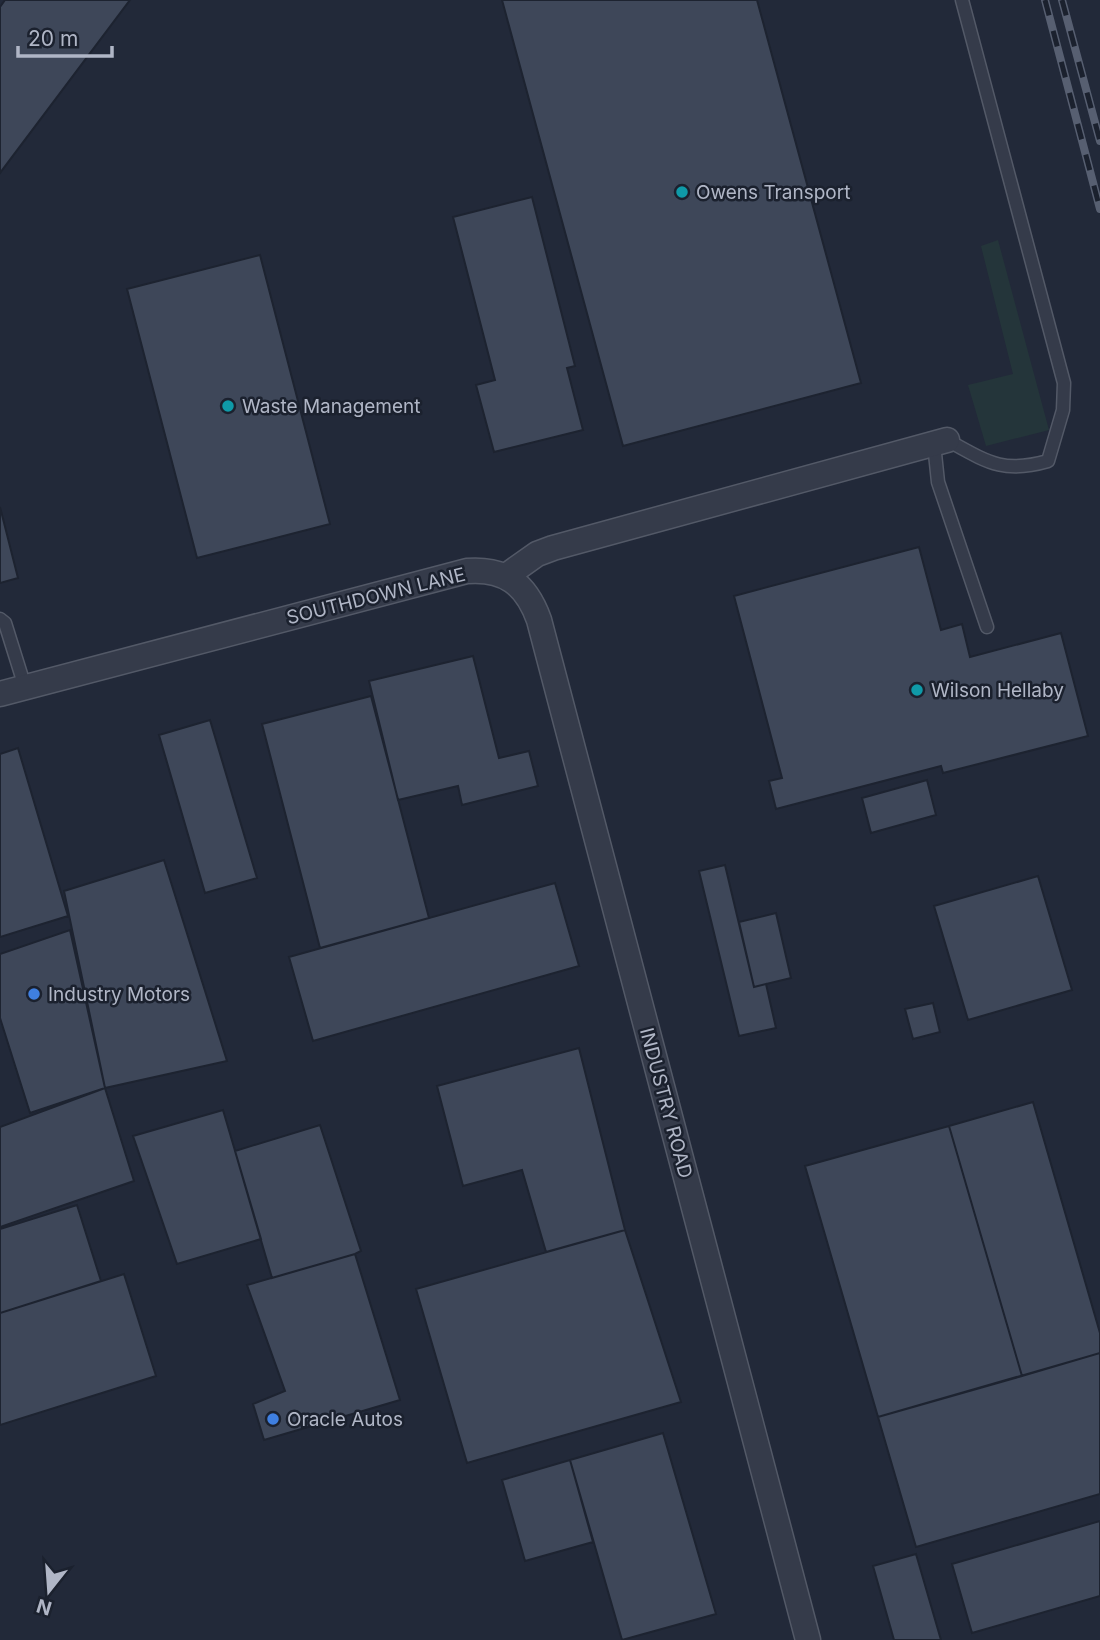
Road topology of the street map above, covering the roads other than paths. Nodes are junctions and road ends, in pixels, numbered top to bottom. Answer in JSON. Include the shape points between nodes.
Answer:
{"nodes":[{"id":1,"x":962,"y":0,"type":"edge"},
{"id":2,"x":941,"y":442,"type":"junction"},
{"id":3,"x":506,"y":576,"type":"junction"},
{"id":4,"x":0,"y":618,"type":"edge"},
{"id":5,"x":988,"y":627,"type":"dead end"},
{"id":6,"x":25,"y":687,"type":"junction"},
{"id":7,"x":0,"y":694,"type":"edge"},
{"id":8,"x":808,"y":1640,"type":"edge"}],
"edges":[{"from":1,"to":2,"type":"lane","via":[[1064,383],[1063,410],[1048,461],[1026,468],[986,461]]},
{"from":2,"to":3,"type":"street","via":[[553,548]]},
{"from":2,"to":5,"type":"lane","via":[[938,482]]},
{"from":3,"to":6,"type":"street","name":"SOUTHDOWN LANE","via":[[467,572]]},
{"from":3,"to":8,"type":"street","name":"INDUSTRY ROAD","via":[[529,597],[539,620]]},
{"from":4,"to":6,"type":"lane"},
{"from":6,"to":7,"type":"street","name":"SOUTHDOWN LANE"}]}
